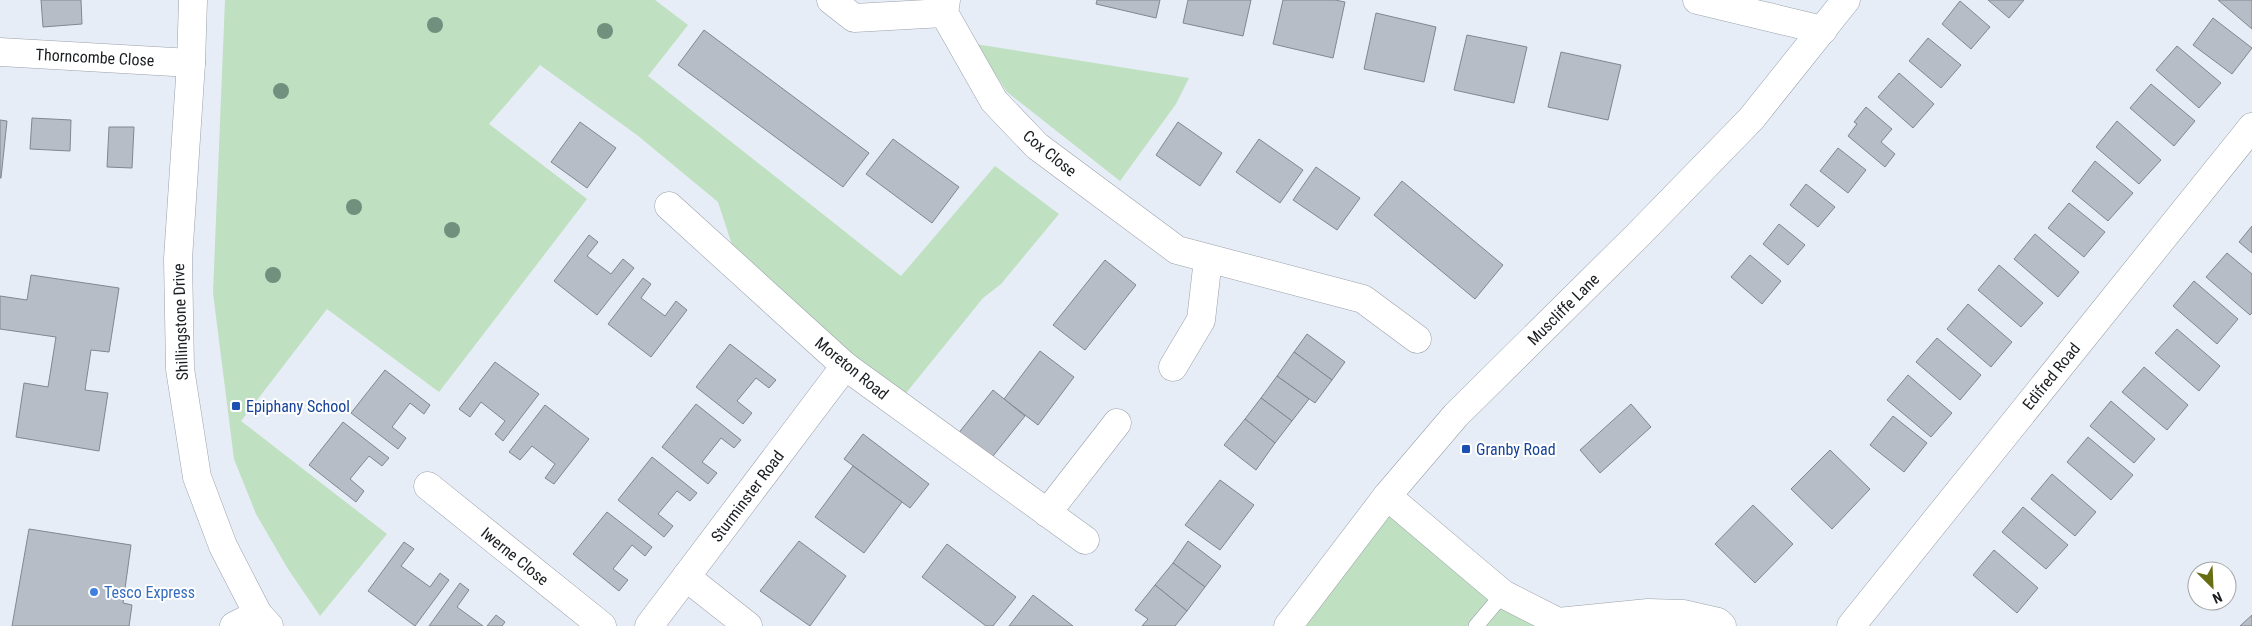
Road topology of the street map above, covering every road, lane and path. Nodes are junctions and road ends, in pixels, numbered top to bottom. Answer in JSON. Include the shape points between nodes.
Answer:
{"nodes":[{"id":1,"x":193,"y":0,"type":"edge"},
{"id":2,"x":831,"y":0,"type":"edge"},
{"id":3,"x":1697,"y":0,"type":"edge"},
{"id":4,"x":1846,"y":0,"type":"edge"},
{"id":5,"x":945,"y":6,"type":"edge"},
{"id":6,"x":1824,"y":30,"type":"junction"},
{"id":7,"x":0,"y":52,"type":"edge"},
{"id":8,"x":191,"y":63,"type":"junction"},
{"id":9,"x":2252,"y":127,"type":"edge"},
{"id":10,"x":669,"y":206,"type":"dead end"},
{"id":11,"x":1208,"y":259,"type":"junction"},
{"id":12,"x":1417,"y":339,"type":"dead end"},
{"id":13,"x":845,"y":366,"type":"junction"},
{"id":14,"x":1173,"y":367,"type":"dead end"},
{"id":15,"x":1117,"y":423,"type":"dead end"},
{"id":16,"x":428,"y":486,"type":"dead end"},
{"id":17,"x":1387,"y":496,"type":"junction"},
{"id":18,"x":1048,"y":513,"type":"junction"},
{"id":19,"x":1085,"y":540,"type":"dead end"},
{"id":20,"x":686,"y":577,"type":"junction"},
{"id":21,"x":1503,"y":594,"type":"junction"},
{"id":22,"x":263,"y":620,"type":"edge"},
{"id":23,"x":1559,"y":624,"type":"edge"},
{"id":24,"x":234,"y":626,"type":"edge"},
{"id":25,"x":602,"y":626,"type":"edge"},
{"id":26,"x":649,"y":626,"type":"edge"},
{"id":27,"x":748,"y":626,"type":"edge"},
{"id":28,"x":1288,"y":626,"type":"edge"},
{"id":29,"x":1476,"y":626,"type":"edge"},
{"id":30,"x":1722,"y":626,"type":"edge"},
{"id":31,"x":1851,"y":626,"type":"edge"}],
"edges":[{"from":1,"to":8,"type":"street","name":"Shillingstone Drive"},
{"from":2,"to":5,"type":"street","via":[[854,18]]},
{"from":3,"to":6,"type":"street"},
{"from":4,"to":6,"type":"street","name":"Muscliffe Lane"},
{"from":5,"to":11,"type":"street","name":"Cox Close","via":[[994,101],[1037,146],[1177,250]]},
{"from":6,"to":17,"type":"street","name":"Muscliffe Lane","via":[[1751,118],[1456,415]]},
{"from":7,"to":8,"type":"street","name":"Thorncombe Close"},
{"from":8,"to":22,"type":"street","name":"Shillingstone Drive","via":[[178,259],[180,369],[197,477],[223,546]]},
{"from":9,"to":31,"type":"street","name":"Edifred Road"},
{"from":10,"to":13,"type":"street","name":"Moreton Road"},
{"from":11,"to":12,"type":"street","name":"Cox Close","via":[[1363,300]]},
{"from":11,"to":14,"type":"street","via":[[1200,320]]},
{"from":13,"to":18,"type":"street","name":"Moreton Road"},
{"from":13,"to":20,"type":"street","name":"Sturminster Road"},
{"from":15,"to":18,"type":"street"},
{"from":16,"to":25,"type":"street","name":"Iwerne Close"},
{"from":17,"to":21,"type":"street"},
{"from":17,"to":28,"type":"street","name":"Muscliffe Lane"},
{"from":18,"to":19,"type":"street","name":"Moreton Road"},
{"from":20,"to":26,"type":"street","name":"Sturminster Road"},
{"from":20,"to":27,"type":"street"},
{"from":21,"to":23,"type":"street"},
{"from":21,"to":29,"type":"lane"},
{"from":22,"to":24,"type":"street"},
{"from":23,"to":30,"type":"street","via":[[1665,613],[1683,614],[1718,622]]}]}
